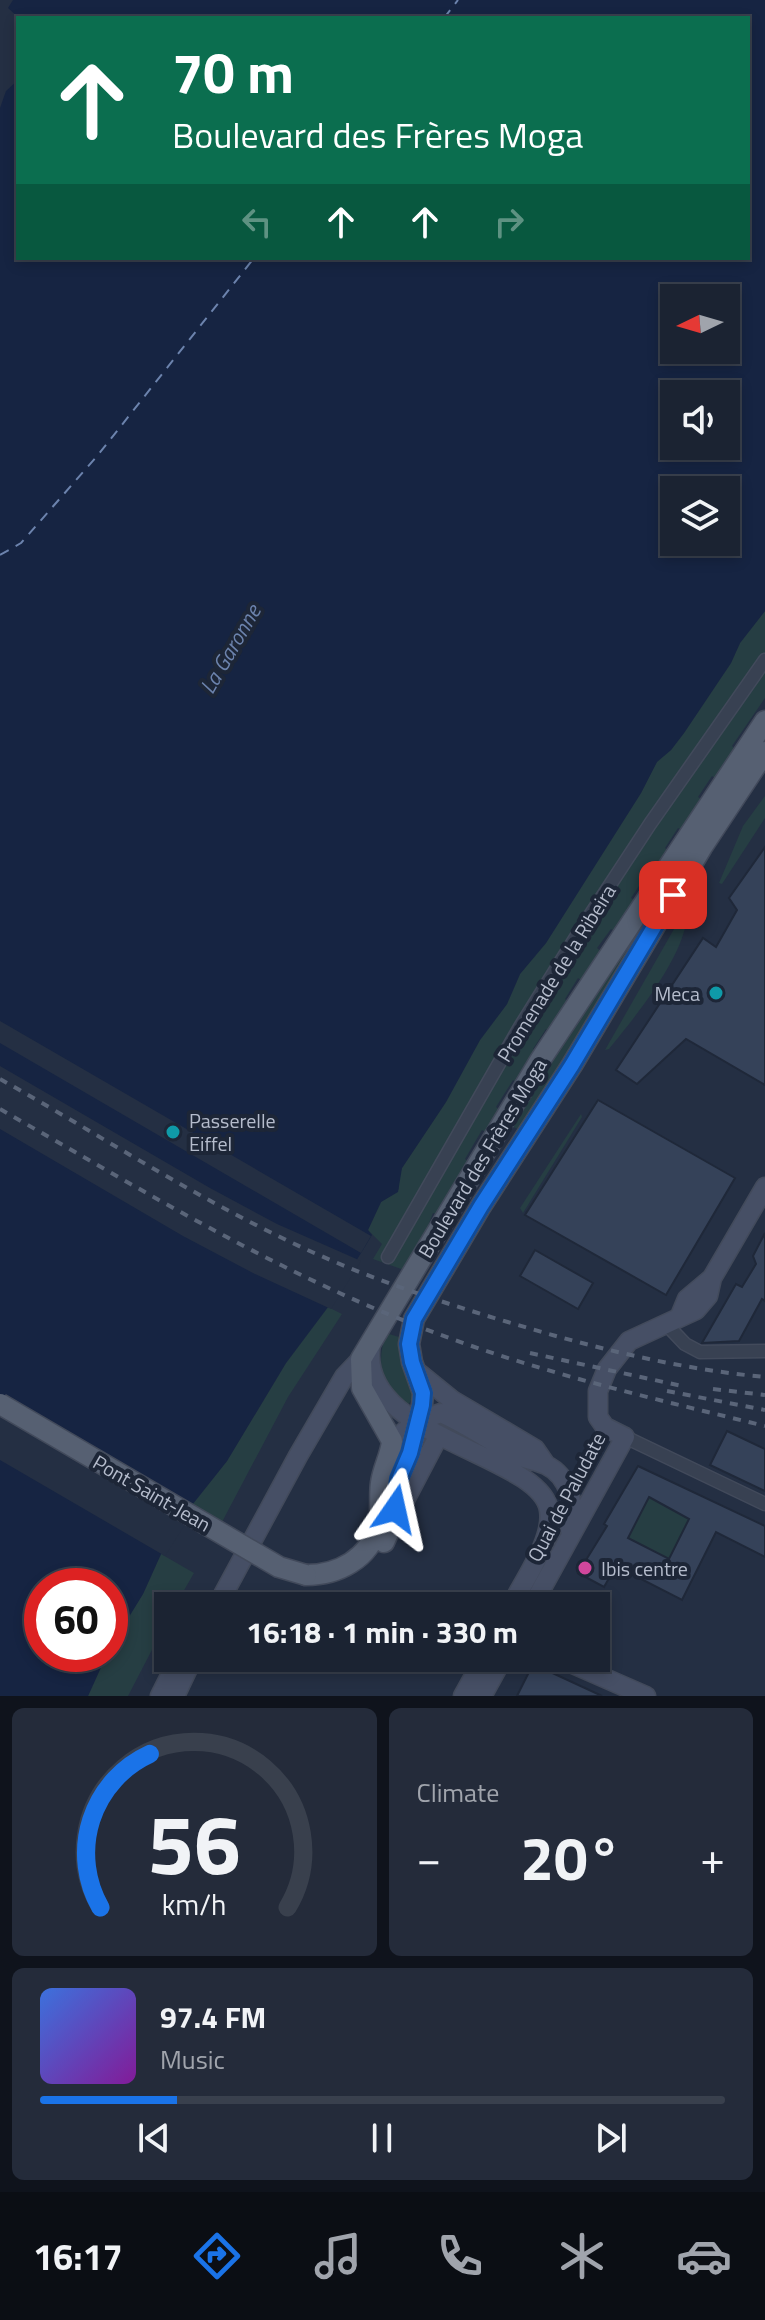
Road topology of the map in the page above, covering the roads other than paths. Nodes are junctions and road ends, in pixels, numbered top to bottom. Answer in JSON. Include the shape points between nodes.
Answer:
{"nodes":[{"id":1,"x":765,"y":660,"type":"edge"},
{"id":2,"x":765,"y":721,"type":"edge"},
{"id":3,"x":765,"y":752,"type":"edge"},
{"id":4,"x":765,"y":1187,"type":"edge"},
{"id":5,"x":388,"y":1257,"type":"dead end"},
{"id":6,"x":673,"y":1320,"type":"junction"},
{"id":7,"x":371,"y":1341,"type":"junction"},
{"id":8,"x":765,"y":1351,"type":"edge"},
{"id":9,"x":361,"y":1359,"type":"junction"},
{"id":10,"x":415,"y":1370,"type":"junction"},
{"id":11,"x":0,"y":1404,"type":"edge"},
{"id":12,"x":0,"y":1420,"type":"edge"},
{"id":13,"x":418,"y":1421,"type":"junction"},
{"id":14,"x":439,"y":1435,"type":"junction"},
{"id":15,"x":392,"y":1441,"type":"junction"},
{"id":16,"x":633,"y":1441,"type":"junction"},
{"id":17,"x":298,"y":1456,"type":"junction"},
{"id":18,"x":546,"y":1465,"type":"junction"},
{"id":19,"x":765,"y":1504,"type":"edge"},
{"id":20,"x":392,"y":1524,"type":"junction"},
{"id":21,"x":568,"y":1541,"type":"junction"},
{"id":22,"x":305,"y":1582,"type":"junction"},
{"id":23,"x":212,"y":1592,"type":"edge"},
{"id":24,"x":225,"y":1592,"type":"edge"},
{"id":25,"x":518,"y":1592,"type":"edge"},
{"id":26,"x":540,"y":1592,"type":"edge"},
{"id":27,"x":172,"y":1672,"type":"edge"},
{"id":28,"x":186,"y":1672,"type":"edge"},
{"id":29,"x":476,"y":1672,"type":"edge"},
{"id":30,"x":495,"y":1672,"type":"edge"},
{"id":31,"x":591,"y":1672,"type":"edge"},
{"id":32,"x":160,"y":1696,"type":"edge"},
{"id":33,"x":175,"y":1696,"type":"edge"},
{"id":34,"x":463,"y":1696,"type":"edge"},
{"id":35,"x":482,"y":1696,"type":"edge"},
{"id":36,"x":646,"y":1696,"type":"edge"}],
"edges":[{"from":1,"to":5,"type":"street","name":"Promenade de la Ribeira","via":[[575,939]]},
{"from":2,"to":7,"type":"main road","name":"Boulevard des Frères Moga","via":[[541,1059]]},
{"from":3,"to":10,"type":"main road","name":"Boulevard des Frères Moga","via":[[414,1319],[409,1337]]},
{"from":4,"to":6,"type":"main road","name":"Quai de Paludate","via":[[712,1278],[687,1299]]},
{"from":6,"to":8,"type":"street","via":[[685,1344],[700,1352]]},
{"from":6,"to":16,"type":"main road","name":"Quai de Paludate","via":[[629,1341],[601,1379],[598,1417],[605,1427]]},
{"from":7,"to":9,"type":"main road","name":"Boulevard des Frères Moga"},
{"from":7,"to":13,"type":"main road","via":[[371,1369],[379,1389]]},
{"from":9,"to":15,"type":"main road","via":[[362,1388]]},
{"from":9,"to":17,"type":"main road","name":"Boulevard des Frères Moga","via":[[344,1377]]},
{"from":10,"to":13,"type":"main road","name":"Boulevard des Frères Moga","via":[[423,1393]]},
{"from":10,"to":18,"type":"main road","via":[[452,1400],[535,1449]]},
{"from":11,"to":22,"type":"main road","name":"Pont Saint-Jean","bridge":true},
{"from":12,"to":22,"type":"main road","name":"Pont Saint-Jean","via":[[273,1579]]},
{"from":13,"to":14,"type":"main road"},
{"from":13,"to":15,"type":"main road"},
{"from":13,"to":18,"type":"main road","via":[[441,1413],[526,1461]]},
{"from":13,"to":20,"type":"main road","name":"Boulevard des Frères Moga","via":[[399,1479]]},
{"from":14,"to":20,"type":"main road"},
{"from":14,"to":25,"type":"main road","name":"Quai de Paludate","via":[[520,1477],[545,1498],[548,1533]]},
{"from":15,"to":22,"type":"main road","via":[[378,1526],[368,1547],[342,1568]]},
{"from":16,"to":19,"type":"street"},
{"from":16,"to":21,"type":"main road","name":"Quai de Paludate"},
{"from":17,"to":23,"type":"main road","via":[[258,1506]]},
{"from":17,"to":24,"type":"main road","name":"Boulevard des Frères Moga"},
{"from":18,"to":21,"type":"main road","via":[[570,1493]]},
{"from":20,"to":22,"type":"main road","via":[[362,1570],[324,1588]]},
{"from":21,"to":26,"type":"main road","name":"Quai de Paludate"},
{"from":27,"to":32,"type":"main road"},
{"from":28,"to":33,"type":"main road"},
{"from":29,"to":34,"type":"main road"},
{"from":30,"to":35,"type":"main road"},
{"from":31,"to":36,"type":"main road"}]}
